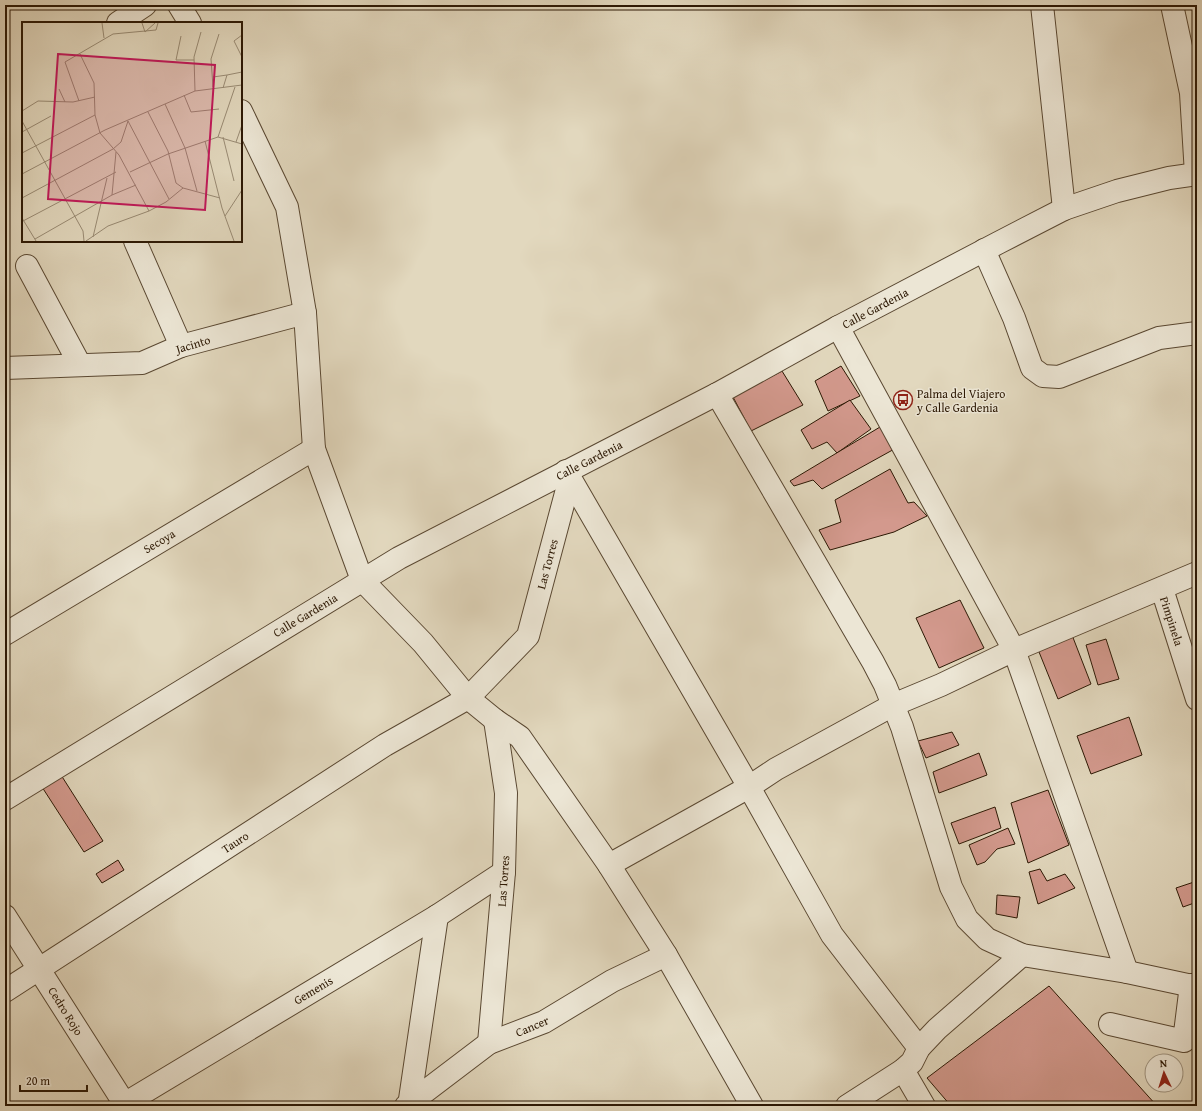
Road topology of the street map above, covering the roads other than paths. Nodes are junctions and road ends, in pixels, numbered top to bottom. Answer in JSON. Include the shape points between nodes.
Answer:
{"nodes":[{"id":1,"x":145,"y":5,"type":"edge"},
{"id":2,"x":180,"y":5,"type":"edge"},
{"id":3,"x":1042,"y":5,"type":"edge"},
{"id":4,"x":1172,"y":5,"type":"edge"},
{"id":5,"x":120,"y":22,"type":"edge"},
{"id":6,"x":189,"y":22,"type":"edge"},
{"id":7,"x":1194,"y":92,"type":"edge"},
{"id":8,"x":242,"y":113,"type":"edge"},
{"id":9,"x":1197,"y":174,"type":"edge"},
{"id":10,"x":1064,"y":210,"type":"junction"},
{"id":11,"x":135,"y":242,"type":"edge"},
{"id":12,"x":984,"y":250,"type":"junction"},
{"id":13,"x":26,"y":266,"type":"dead end"},
{"id":14,"x":305,"y":313,"type":"junction"},
{"id":15,"x":838,"y":327,"type":"junction"},
{"id":16,"x":1197,"y":333,"type":"edge"},
{"id":17,"x":181,"y":346,"type":"junction"},
{"id":18,"x":80,"y":365,"type":"junction"},
{"id":19,"x":5,"y":368,"type":"edge"},
{"id":20,"x":718,"y":394,"type":"junction"},
{"id":21,"x":314,"y":449,"type":"junction"},
{"id":22,"x":568,"y":474,"type":"junction"},
{"id":23,"x":1197,"y":574,"type":"edge"},
{"id":24,"x":362,"y":580,"type":"junction"},
{"id":25,"x":1162,"y":588,"type":"junction"},
{"id":26,"x":5,"y":634,"type":"edge"},
{"id":27,"x":1014,"y":650,"type":"junction"},
{"id":28,"x":468,"y":698,"type":"junction"},
{"id":29,"x":1197,"y":699,"type":"edge"},
{"id":30,"x":893,"y":705,"type":"junction"},
{"id":31,"x":495,"y":720,"type":"junction"},
{"id":32,"x":749,"y":787,"type":"junction"},
{"id":33,"x":5,"y":799,"type":"edge"},
{"id":34,"x":609,"y":865,"type":"junction"},
{"id":35,"x":504,"y":872,"type":"junction"},
{"id":36,"x":5,"y":916,"type":"edge"},
{"id":37,"x":437,"y":916,"type":"junction"},
{"id":38,"x":666,"y":955,"type":"junction"},
{"id":39,"x":1022,"y":955,"type":"junction"},
{"id":40,"x":40,"y":969,"type":"junction"},
{"id":41,"x":1127,"y":972,"type":"junction"},
{"id":42,"x":1194,"y":986,"type":"edge"},
{"id":43,"x":5,"y":991,"type":"edge"},
{"id":44,"x":1110,"y":1024,"type":"dead end"},
{"id":45,"x":489,"y":1043,"type":"junction"},
{"id":46,"x":1191,"y":1043,"type":"edge"},
{"id":47,"x":919,"y":1048,"type":"junction"},
{"id":48,"x":903,"y":1070,"type":"junction"},
{"id":49,"x":124,"y":1105,"type":"edge"},
{"id":50,"x":408,"y":1105,"type":"edge"},
{"id":51,"x":752,"y":1106,"type":"edge"},
{"id":52,"x":846,"y":1106,"type":"edge"},
{"id":53,"x":924,"y":1106,"type":"edge"}],
"edges":[{"from":1,"to":5,"type":"street"},
{"from":2,"to":6,"type":"street"},
{"from":3,"to":10,"type":"street"},
{"from":4,"to":7,"type":"street"},
{"from":7,"to":9,"type":"street"},
{"from":8,"to":14,"type":"street","via":[[287,207]]},
{"from":9,"to":10,"type":"street","name":"Calle Gardenia","via":[[1116,191]]},
{"from":10,"to":12,"type":"street","name":"Calle Gardenia"},
{"from":11,"to":17,"type":"street"},
{"from":12,"to":15,"type":"street","name":"Calle Gardenia"},
{"from":12,"to":16,"type":"street","via":[[1014,318],[1032,368],[1043,376],[1060,377],[1159,338]]},
{"from":13,"to":18,"type":"street"},
{"from":14,"to":17,"type":"street","name":"Jacinto"},
{"from":14,"to":21,"type":"street"},
{"from":15,"to":20,"type":"street","name":"Calle Gardenia"},
{"from":15,"to":27,"type":"street"},
{"from":17,"to":18,"type":"street","name":"Jacinto","via":[[142,363]]},
{"from":18,"to":19,"type":"street","name":"Jacinto"},
{"from":20,"to":22,"type":"street","name":"Calle Gardenia"},
{"from":20,"to":30,"type":"street","via":[[873,662]]},
{"from":21,"to":24,"type":"street"},
{"from":21,"to":26,"type":"street","name":"Secoya"},
{"from":22,"to":24,"type":"street","name":"Calle Gardenia","via":[[400,558]]},
{"from":22,"to":28,"type":"street","name":"Las Torres","via":[[528,636]]},
{"from":22,"to":32,"type":"street"},
{"from":23,"to":25,"type":"street"},
{"from":24,"to":28,"type":"street","via":[[423,643]]},
{"from":24,"to":33,"type":"street","name":"Calle Gardenia"},
{"from":25,"to":27,"type":"street"},
{"from":25,"to":29,"type":"street","name":"Pimpinela"},
{"from":27,"to":30,"type":"street","via":[[942,685]]},
{"from":27,"to":41,"type":"street"},
{"from":28,"to":31,"type":"street"},
{"from":28,"to":40,"type":"street","name":"Tauro","via":[[384,744]]},
{"from":30,"to":32,"type":"street","via":[[776,769]]},
{"from":30,"to":39,"type":"street","via":[[951,887],[967,919],[987,939]]},
{"from":31,"to":34,"type":"street","via":[[520,736]]},
{"from":31,"to":35,"type":"street","name":"Las Torres","via":[[506,793]]},
{"from":32,"to":34,"type":"street"},
{"from":32,"to":47,"type":"street","via":[[832,935]]},
{"from":34,"to":38,"type":"street"},
{"from":35,"to":37,"type":"street","name":"Gemenis"},
{"from":35,"to":45,"type":"street","name":"Las Torres"},
{"from":36,"to":40,"type":"street","name":"Cedro Rojo"},
{"from":37,"to":49,"type":"street","name":"Gemenis"},
{"from":37,"to":50,"type":"street"},
{"from":38,"to":45,"type":"street","name":"Cancer","via":[[612,982],[544,1022]]},
{"from":38,"to":51,"type":"street"},
{"from":39,"to":41,"type":"street"},
{"from":39,"to":47,"type":"street","via":[[937,1029]]},
{"from":40,"to":43,"type":"street","name":"Tauro"},
{"from":40,"to":49,"type":"street","name":"Cedro Rojo"},
{"from":41,"to":42,"type":"street"},
{"from":42,"to":46,"type":"street"},
{"from":44,"to":46,"type":"street"},
{"from":45,"to":50,"type":"street","name":"Cancer"},
{"from":47,"to":48,"type":"street","via":[[912,1062]]},
{"from":48,"to":52,"type":"street"},
{"from":48,"to":53,"type":"street"}]}
